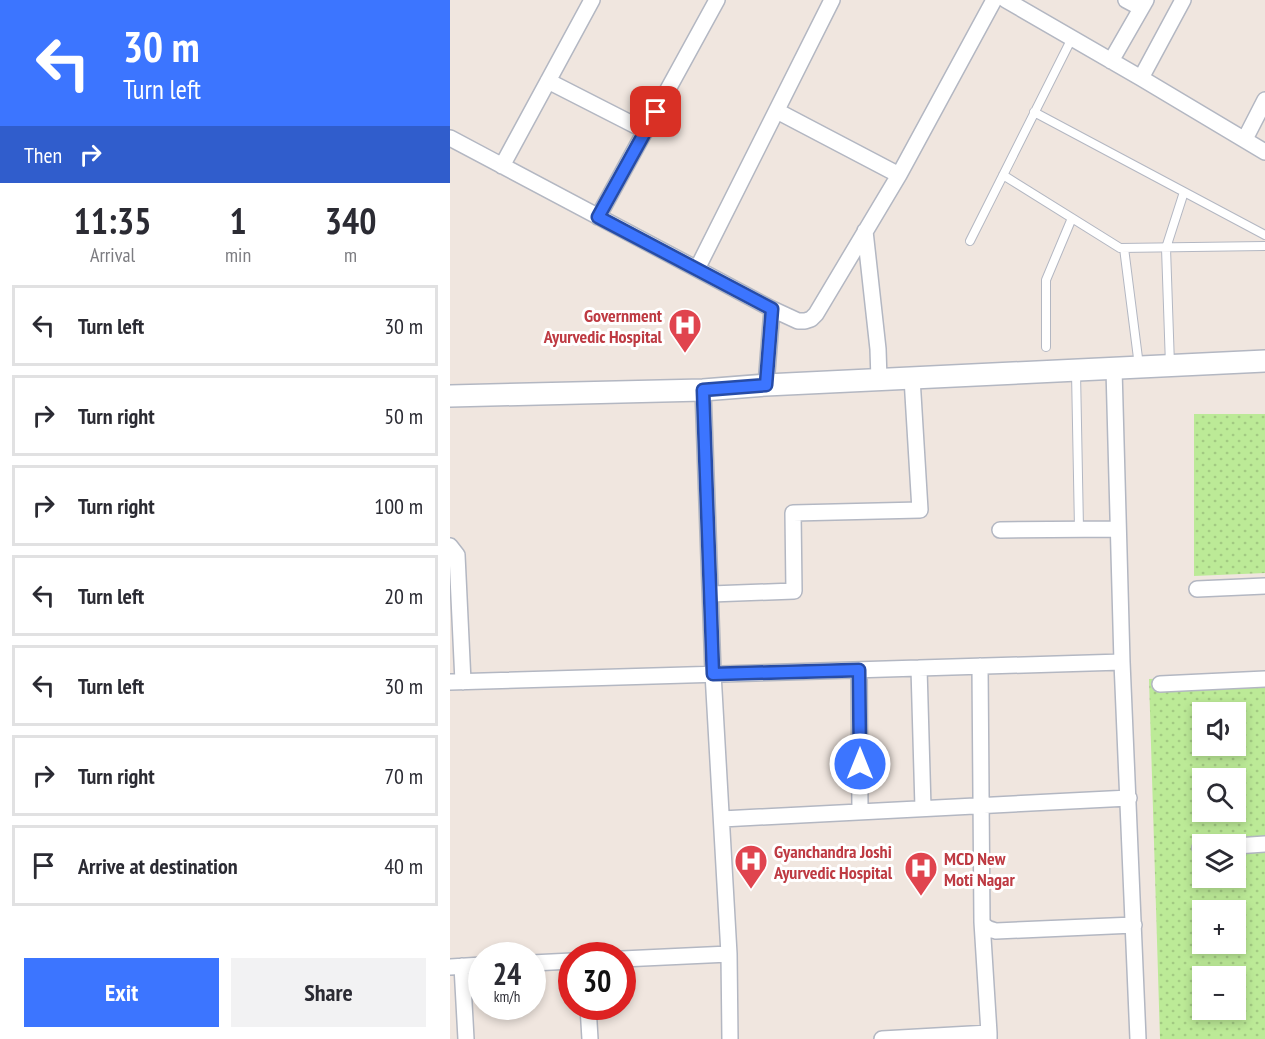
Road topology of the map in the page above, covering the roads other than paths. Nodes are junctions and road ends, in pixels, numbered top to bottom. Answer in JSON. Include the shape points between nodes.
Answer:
{"nodes":[{"id":1,"x":717,"y":0,"type":"edge"},
{"id":2,"x":832,"y":0,"type":"edge"},
{"id":3,"x":994,"y":0,"type":"edge"},
{"id":4,"x":1006,"y":0,"type":"edge"},
{"id":5,"x":1126,"y":0,"type":"edge"},
{"id":6,"x":1183,"y":0,"type":"edge"},
{"id":7,"x":585,"y":2,"type":"edge"},
{"id":8,"x":1144,"y":4,"type":"edge"},
{"id":9,"x":1072,"y":38,"type":"junction"},
{"id":10,"x":1111,"y":61,"type":"junction"},
{"id":11,"x":1141,"y":78,"type":"junction"},
{"id":12,"x":548,"y":81,"type":"junction"},
{"id":13,"x":1265,"y":100,"type":"edge"},
{"id":14,"x":777,"y":111,"type":"junction"},
{"id":15,"x":1034,"y":112,"type":"junction"},
{"id":16,"x":646,"y":131,"type":"junction"},
{"id":17,"x":450,"y":138,"type":"edge"},
{"id":18,"x":1245,"y":139,"type":"junction"},
{"id":19,"x":1265,"y":152,"type":"edge"},
{"id":20,"x":502,"y":166,"type":"junction"},
{"id":21,"x":899,"y":175,"type":"junction"},
{"id":22,"x":1003,"y":175,"type":"junction"},
{"id":23,"x":1184,"y":192,"type":"junction"},
{"id":24,"x":598,"y":217,"type":"junction"},
{"id":25,"x":1072,"y":218,"type":"junction"},
{"id":26,"x":865,"y":231,"type":"junction"},
{"id":27,"x":1265,"y":235,"type":"edge"},
{"id":28,"x":970,"y":241,"type":"dead end"},
{"id":29,"x":1265,"y":246,"type":"edge"},
{"id":30,"x":1124,"y":248,"type":"junction"},
{"id":31,"x":1166,"y":248,"type":"junction"},
{"id":32,"x":697,"y":269,"type":"junction"},
{"id":33,"x":772,"y":309,"type":"junction"},
{"id":34,"x":1046,"y":347,"type":"dead end"},
{"id":35,"x":1265,"y":361,"type":"edge"},
{"id":36,"x":1170,"y":366,"type":"junction"},
{"id":37,"x":1140,"y":368,"type":"junction"},
{"id":38,"x":1114,"y":369,"type":"junction"},
{"id":39,"x":1076,"y":371,"type":"junction"},
{"id":40,"x":912,"y":378,"type":"junction"},
{"id":41,"x":879,"y":380,"type":"junction"},
{"id":42,"x":766,"y":385,"type":"junction"},
{"id":43,"x":703,"y":390,"type":"junction"},
{"id":44,"x":450,"y":396,"type":"edge"},
{"id":45,"x":1079,"y":529,"type":"junction"},
{"id":46,"x":1118,"y":529,"type":"junction"},
{"id":47,"x":1000,"y":530,"type":"dead end"},
{"id":48,"x":450,"y":546,"type":"edge"},
{"id":49,"x":1265,"y":586,"type":"edge"},
{"id":50,"x":1197,"y":589,"type":"dead end"},
{"id":51,"x":711,"y":594,"type":"junction"},
{"id":52,"x":1122,"y":662,"type":"junction"},
{"id":53,"x":980,"y":666,"type":"junction"},
{"id":54,"x":919,"y":668,"type":"junction"},
{"id":55,"x":859,"y":670,"type":"junction"},
{"id":56,"x":713,"y":674,"type":"junction"},
{"id":57,"x":1265,"y":679,"type":"edge"},
{"id":58,"x":457,"y":682,"type":"edge"},
{"id":59,"x":1160,"y":684,"type":"dead end"},
{"id":60,"x":1129,"y":798,"type":"junction"},
{"id":61,"x":981,"y":805,"type":"junction"},
{"id":62,"x":923,"y":808,"type":"junction"},
{"id":63,"x":860,"y":811,"type":"junction"},
{"id":64,"x":722,"y":819,"type":"junction"},
{"id":65,"x":1265,"y":844,"type":"edge"},
{"id":66,"x":1246,"y":845,"type":"edge"},
{"id":67,"x":982,"y":922,"type":"junction"},
{"id":68,"x":1134,"y":925,"type":"junction"},
{"id":69,"x":729,"y":954,"type":"junction"},
{"id":70,"x":636,"y":958,"type":"edge"},
{"id":71,"x":456,"y":966,"type":"edge"},
{"id":72,"x":589,"y":1020,"type":"edge"},
{"id":73,"x":989,"y":1036,"type":"edge"},
{"id":74,"x":466,"y":1039,"type":"edge"},
{"id":75,"x":590,"y":1039,"type":"edge"},
{"id":76,"x":730,"y":1039,"type":"edge"},
{"id":77,"x":882,"y":1039,"type":"edge"},
{"id":78,"x":1138,"y":1039,"type":"edge"}],
"edges":[{"from":1,"to":16,"type":"street"},
{"from":2,"to":14,"type":"street"},
{"from":3,"to":21,"type":"street"},
{"from":4,"to":9,"type":"street"},
{"from":5,"to":8,"type":"street"},
{"from":6,"to":11,"type":"street"},
{"from":7,"to":12,"type":"street"},
{"from":8,"to":10,"type":"street"},
{"from":9,"to":10,"type":"street"},
{"from":9,"to":15,"type":"lane"},
{"from":10,"to":11,"type":"street"},
{"from":11,"to":18,"type":"street"},
{"from":12,"to":16,"type":"street"},
{"from":12,"to":20,"type":"street"},
{"from":13,"to":18,"type":"street"},
{"from":14,"to":21,"type":"street"},
{"from":14,"to":32,"type":"street"},
{"from":15,"to":22,"type":"lane"},
{"from":15,"to":23,"type":"lane"},
{"from":16,"to":24,"type":"street"},
{"from":17,"to":20,"type":"street"},
{"from":18,"to":19,"type":"street"},
{"from":20,"to":24,"type":"street"},
{"from":21,"to":26,"type":"street"},
{"from":22,"to":25,"type":"lane"},
{"from":22,"to":28,"type":"lane"},
{"from":23,"to":27,"type":"lane"},
{"from":23,"to":31,"type":"lane"},
{"from":24,"to":32,"type":"street"},
{"from":25,"to":30,"type":"lane"},
{"from":25,"to":34,"type":"lane","via":[[1046,280]]},
{"from":26,"to":33,"type":"street","via":[[811,319],[798,321]]},
{"from":26,"to":41,"type":"street"},
{"from":29,"to":31,"type":"lane"},
{"from":30,"to":31,"type":"lane"},
{"from":30,"to":37,"type":"lane"},
{"from":31,"to":36,"type":"lane"},
{"from":32,"to":33,"type":"street"},
{"from":33,"to":42,"type":"street"},
{"from":35,"to":36,"type":"street"},
{"from":36,"to":37,"type":"street"},
{"from":37,"to":38,"type":"street"},
{"from":38,"to":39,"type":"street"},
{"from":38,"to":46,"type":"street"},
{"from":39,"to":40,"type":"street"},
{"from":39,"to":45,"type":"lane"},
{"from":40,"to":41,"type":"street"},
{"from":40,"to":51,"type":"street","via":[[920,510],[793,513],[794,591]]},
{"from":41,"to":42,"type":"street"},
{"from":42,"to":43,"type":"street"},
{"from":43,"to":44,"type":"street"},
{"from":43,"to":51,"type":"street"},
{"from":45,"to":46,"type":"street"},
{"from":45,"to":47,"type":"street"},
{"from":46,"to":52,"type":"street"},
{"from":48,"to":58,"type":"street","via":[[457,555]]},
{"from":49,"to":50,"type":"street"},
{"from":51,"to":56,"type":"street"},
{"from":52,"to":53,"type":"street"},
{"from":52,"to":60,"type":"street"},
{"from":53,"to":54,"type":"street"},
{"from":53,"to":61,"type":"street"},
{"from":54,"to":55,"type":"street"},
{"from":54,"to":62,"type":"street"},
{"from":55,"to":56,"type":"street"},
{"from":55,"to":63,"type":"street"},
{"from":56,"to":58,"type":"street"},
{"from":56,"to":64,"type":"street"},
{"from":57,"to":59,"type":"street"},
{"from":60,"to":61,"type":"street"},
{"from":60,"to":68,"type":"street"},
{"from":61,"to":62,"type":"street"},
{"from":61,"to":67,"type":"street"},
{"from":62,"to":63,"type":"street"},
{"from":63,"to":64,"type":"street"},
{"from":64,"to":69,"type":"street"},
{"from":65,"to":66,"type":"street"},
{"from":67,"to":68,"type":"street","via":[[996,931]]},
{"from":67,"to":73,"type":"street"},
{"from":68,"to":78,"type":"street"},
{"from":69,"to":70,"type":"street"},
{"from":69,"to":76,"type":"street"},
{"from":71,"to":74,"type":"street"},
{"from":72,"to":75,"type":"street"},
{"from":73,"to":77,"type":"street"}]}
